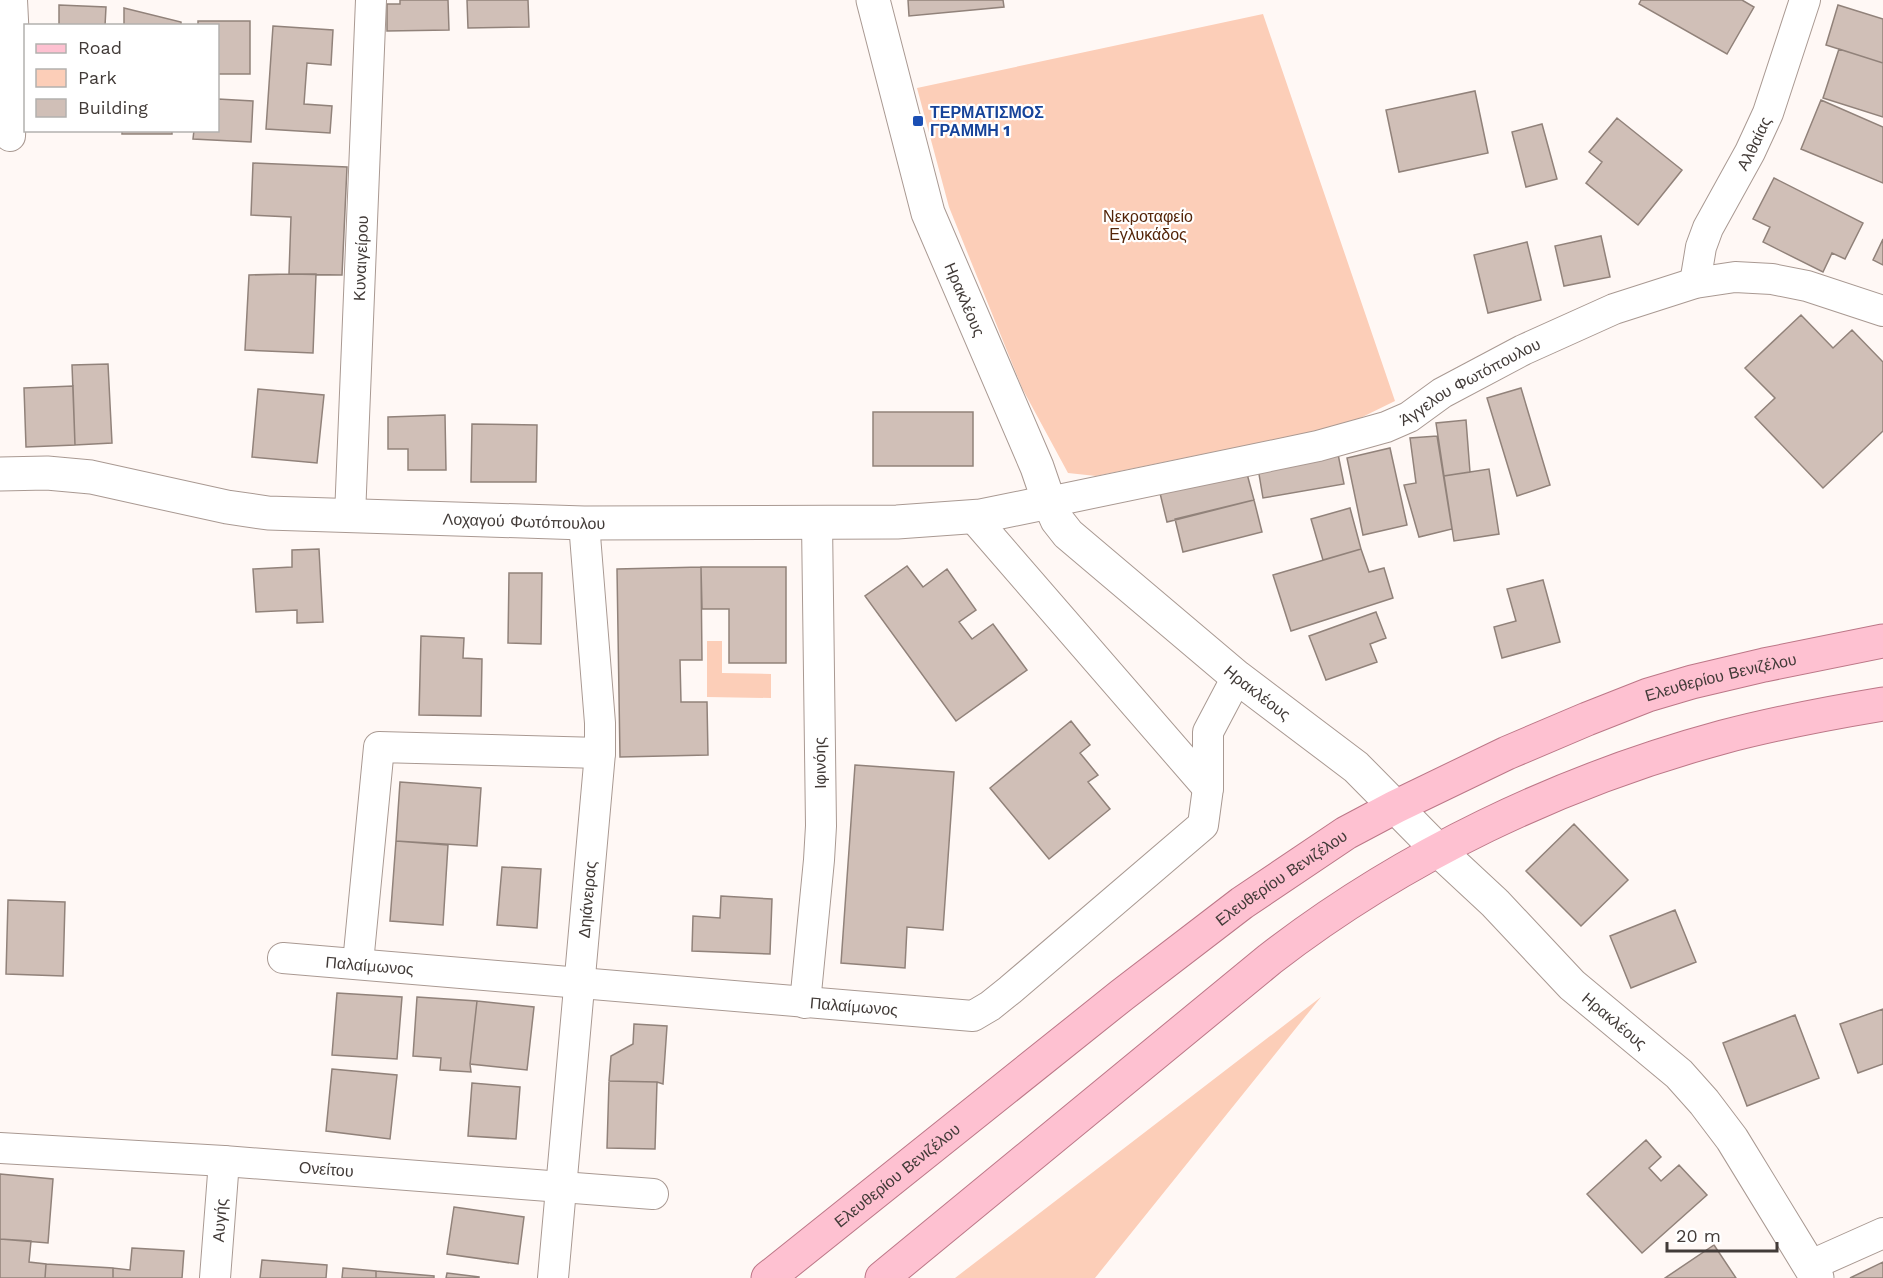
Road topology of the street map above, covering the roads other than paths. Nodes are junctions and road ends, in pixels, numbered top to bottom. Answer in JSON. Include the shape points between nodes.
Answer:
{"nodes":[{"id":1,"x":12,"y":0,"type":"edge"},
{"id":2,"x":371,"y":0,"type":"edge"},
{"id":3,"x":873,"y":0,"type":"edge"},
{"id":4,"x":1805,"y":0,"type":"edge"},
{"id":5,"x":10,"y":136,"type":"dead end"},
{"id":6,"x":1695,"y":283,"type":"junction"},
{"id":7,"x":1883,"y":311,"type":"edge"},
{"id":8,"x":0,"y":474,"type":"edge"},
{"id":9,"x":1049,"y":502,"type":"junction"},
{"id":10,"x":350,"y":516,"type":"junction"},
{"id":11,"x":973,"y":517,"type":"junction"},
{"id":12,"x":817,"y":522,"type":"junction"},
{"id":13,"x":584,"y":523,"type":"junction"},
{"id":14,"x":1883,"y":641,"type":"edge"},
{"id":15,"x":1236,"y":677,"type":"junction"},
{"id":16,"x":1883,"y":704,"type":"edge"},
{"id":17,"x":600,"y":753,"type":"junction"},
{"id":18,"x":1208,"y":788,"type":"junction"},
{"id":19,"x":1395,"y":807,"type":"junction"},
{"id":20,"x":1438,"y":850,"type":"junction"},
{"id":21,"x":283,"y":958,"type":"dead end"},
{"id":22,"x":358,"y":963,"type":"junction"},
{"id":23,"x":578,"y":983,"type":"junction"},
{"id":24,"x":805,"y":1003,"type":"junction"},
{"id":25,"x":0,"y":1148,"type":"edge"},
{"id":26,"x":224,"y":1161,"type":"junction"},
{"id":27,"x":560,"y":1187,"type":"junction"},
{"id":28,"x":653,"y":1194,"type":"dead end"},
{"id":29,"x":1883,"y":1233,"type":"edge"},
{"id":30,"x":1813,"y":1272,"type":"edge"},
{"id":31,"x":215,"y":1278,"type":"edge"},
{"id":32,"x":553,"y":1278,"type":"edge"},
{"id":33,"x":768,"y":1278,"type":"edge"},
{"id":34,"x":882,"y":1278,"type":"edge"}],
"edges":[{"from":1,"to":5,"type":"street"},
{"from":2,"to":10,"type":"street","name":"Κυναιγείρου"},
{"from":3,"to":9,"type":"main road","name":"Ηρακλέους","via":[[928,213]]},
{"from":4,"to":6,"type":"street","name":"Αλθαίας","via":[[1768,113],[1708,228]]},
{"from":6,"to":7,"type":"street","name":"Άγγελου Φωτόπουλου","via":[[1735,277],[1772,279]]},
{"from":6,"to":9,"type":"street","name":"Άγγελου Φωτόπουλου","via":[[1614,309],[1523,350],[1386,428],[1296,451]]},
{"from":8,"to":10,"type":"main road","name":"Λοχαγού Φωτόπουλου","via":[[91,477],[226,507]]},
{"from":9,"to":11,"type":"main road","name":"Λοχαγού Φωτόπουλου"},
{"from":9,"to":15,"type":"main road","name":"Ηρακλέους","via":[[1068,534]]},
{"from":10,"to":13,"type":"main road","name":"Λοχαγού Φωτόπουλου"},
{"from":11,"to":12,"type":"main road","name":"Λοχαγού Φωτόπουλου"},
{"from":11,"to":18,"type":"street"},
{"from":12,"to":13,"type":"main road","name":"Λοχαγού Φωτόπουλου"},
{"from":12,"to":24,"type":"street","name":"Ιφινόης","via":[[821,826]]},
{"from":13,"to":17,"type":"street","name":"Δηιάνειρας"},
{"from":14,"to":19,"type":"main road","name":"Ελευθερίου Βενιζέλου","via":[[1754,667],[1648,695],[1546,735]]},
{"from":15,"to":18,"type":"street","name":"Παλαίμωνος","via":[[1208,732]]},
{"from":15,"to":19,"type":"main road","name":"Ηρακλέους","via":[[1356,767]]},
{"from":16,"to":20,"type":"main road","via":[[1766,726],[1682,749],[1575,787]]},
{"from":17,"to":22,"type":"street","via":[[379,747]]},
{"from":17,"to":23,"type":"street","name":"Δηιάνειρας"},
{"from":18,"to":24,"type":"street","name":"Παλαίμωνος","via":[[1203,825],[1036,969],[973,1016]]},
{"from":19,"to":20,"type":"main road","name":"Ηρακλέους"},
{"from":19,"to":33,"type":"main road","name":"Ελευθερίου Βενιζέλου","via":[[1346,832],[1242,903]]},
{"from":20,"to":30,"type":"main road","name":"Ηρακλέους","via":[[1495,903],[1572,985],[1679,1074],[1704,1102],[1732,1139]]},
{"from":20,"to":34,"type":"main road","via":[[1298,938]]},
{"from":21,"to":22,"type":"street","name":"Παλαίμωνος"},
{"from":22,"to":23,"type":"street","name":"Παλαίμωνος"},
{"from":23,"to":24,"type":"street","name":"Παλαίμωνος"},
{"from":23,"to":27,"type":"street","name":"Δηιάνειρας"},
{"from":25,"to":26,"type":"street","name":"Ονείτου"},
{"from":26,"to":27,"type":"street","name":"Ονείτου"},
{"from":26,"to":31,"type":"street","name":"Αυγής"},
{"from":27,"to":28,"type":"street","name":"Ονείτου"},
{"from":27,"to":32,"type":"street","name":"Δηιάνειρας"},
{"from":29,"to":30,"type":"street"}]}
